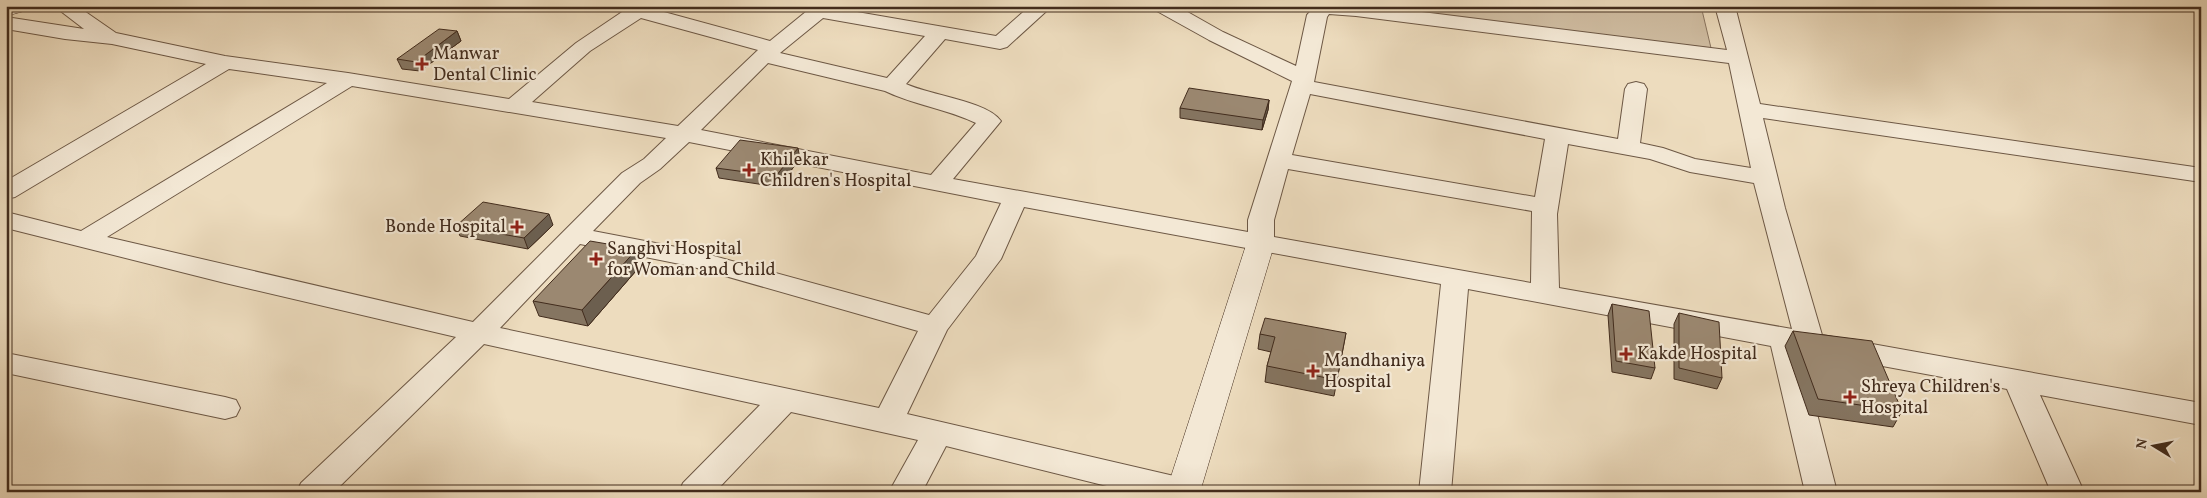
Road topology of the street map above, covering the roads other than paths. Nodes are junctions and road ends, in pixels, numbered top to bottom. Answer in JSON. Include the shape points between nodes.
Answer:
{"nodes":[{"id":1,"x":20,"y":6,"type":"edge"},
{"id":2,"x":64,"y":6,"type":"edge"},
{"id":3,"x":1042,"y":6,"type":"edge"},
{"id":4,"x":1162,"y":6,"type":"edge"},
{"id":5,"x":1725,"y":6,"type":"edge"},
{"id":6,"x":635,"y":8,"type":"edge"},
{"id":7,"x":822,"y":9,"type":"edge"},
{"id":8,"x":6,"y":10,"type":"edge"},
{"id":9,"x":6,"y":23,"type":"edge"},
{"id":10,"x":940,"y":32,"type":"junction"},
{"id":11,"x":112,"y":38,"type":"junction"},
{"id":12,"x":769,"y":52,"type":"junction"},
{"id":13,"x":1739,"y":58,"type":"junction"},
{"id":14,"x":225,"y":62,"type":"junction"},
{"id":15,"x":348,"y":79,"type":"junction"},
{"id":16,"x":1303,"y":82,"type":"junction"},
{"id":17,"x":892,"y":86,"type":"junction"},
{"id":18,"x":1636,"y":89,"type":"dead end"},
{"id":19,"x":514,"y":106,"type":"junction"},
{"id":20,"x":1750,"y":109,"type":"junction"},
{"id":21,"x":684,"y":134,"type":"junction"},
{"id":22,"x":1558,"y":134,"type":"junction"},
{"id":23,"x":1628,"y":148,"type":"junction"},
{"id":24,"x":1278,"y":160,"type":"junction"},
{"id":25,"x":2201,"y":175,"type":"edge"},
{"id":26,"x":1765,"y":178,"type":"junction"},
{"id":27,"x":936,"y":184,"type":"junction"},
{"id":28,"x":6,"y":192,"type":"edge"},
{"id":29,"x":1016,"y":198,"type":"junction"},
{"id":30,"x":1546,"y":206,"type":"junction"},
{"id":31,"x":6,"y":220,"type":"edge"},
{"id":32,"x":573,"y":235,"type":"junction"},
{"id":33,"x":84,"y":240,"type":"junction"},
{"id":34,"x":1261,"y":242,"type":"junction"},
{"id":35,"x":1455,"y":278,"type":"junction"},
{"id":36,"x":1545,"y":294,"type":"junction"},
{"id":37,"x":935,"y":326,"type":"junction"},
{"id":38,"x":478,"y":334,"type":"junction"},
{"id":39,"x":1796,"y":340,"type":"junction"},
{"id":40,"x":6,"y":363,"type":"edge"},
{"id":41,"x":2018,"y":380,"type":"junction"},
{"id":42,"x":784,"y":400,"type":"junction"},
{"id":43,"x":225,"y":408,"type":"dead end"},
{"id":44,"x":2201,"y":414,"type":"edge"},
{"id":45,"x":888,"y":421,"type":"junction"},
{"id":46,"x":937,"y":433,"type":"junction"},
{"id":47,"x":313,"y":492,"type":"edge"},
{"id":48,"x":695,"y":492,"type":"edge"},
{"id":49,"x":906,"y":492,"type":"edge"},
{"id":50,"x":1185,"y":492,"type":"edge"},
{"id":51,"x":1435,"y":492,"type":"edge"},
{"id":52,"x":1821,"y":492,"type":"edge"},
{"id":53,"x":2068,"y":492,"type":"edge"}],
"edges":[{"from":1,"to":8,"type":"street"},
{"from":2,"to":11,"type":"street"},
{"from":3,"to":10,"type":"street","via":[[1000,43]]},
{"from":4,"to":16,"type":"street"},
{"from":5,"to":13,"type":"street"},
{"from":6,"to":12,"type":"street"},
{"from":6,"to":19,"type":"street","via":[[583,46]]},
{"from":7,"to":10,"type":"street"},
{"from":7,"to":12,"type":"street"},
{"from":9,"to":11,"type":"street"},
{"from":10,"to":17,"type":"street"},
{"from":11,"to":14,"type":"street"},
{"from":12,"to":17,"type":"street"},
{"from":12,"to":21,"type":"street"},
{"from":13,"to":16,"type":"street","via":[[1324,8],[1317,14]]},
{"from":13,"to":20,"type":"street"},
{"from":14,"to":15,"type":"street"},
{"from":14,"to":28,"type":"street"},
{"from":15,"to":19,"type":"street"},
{"from":15,"to":33,"type":"street"},
{"from":16,"to":22,"type":"street"},
{"from":16,"to":24,"type":"street"},
{"from":17,"to":27,"type":"street","via":[[990,120]]},
{"from":18,"to":23,"type":"street"},
{"from":19,"to":21,"type":"street"},
{"from":20,"to":25,"type":"street"},
{"from":20,"to":26,"type":"street"},
{"from":21,"to":27,"type":"street"},
{"from":21,"to":32,"type":"street","via":[[652,164],[631,178]]},
{"from":22,"to":23,"type":"street"},
{"from":22,"to":30,"type":"street"},
{"from":23,"to":26,"type":"street","via":[[1707,169]]},
{"from":24,"to":30,"type":"street"},
{"from":24,"to":34,"type":"street","via":[[1261,220]]},
{"from":26,"to":39,"type":"street"},
{"from":27,"to":29,"type":"street"},
{"from":29,"to":34,"type":"street"},
{"from":29,"to":37,"type":"street","via":[[988,259]]},
{"from":30,"to":36,"type":"street"},
{"from":31,"to":33,"type":"street"},
{"from":32,"to":37,"type":"street","via":[[692,258]]},
{"from":32,"to":38,"type":"street"},
{"from":33,"to":38,"type":"street"},
{"from":34,"to":35,"type":"street"},
{"from":34,"to":50,"type":"street"},
{"from":35,"to":36,"type":"street"},
{"from":35,"to":51,"type":"street"},
{"from":36,"to":39,"type":"street"},
{"from":37,"to":45,"type":"street"},
{"from":38,"to":42,"type":"street"},
{"from":38,"to":47,"type":"street"},
{"from":39,"to":41,"type":"street"},
{"from":39,"to":52,"type":"street"},
{"from":40,"to":43,"type":"street"},
{"from":41,"to":44,"type":"street"},
{"from":41,"to":53,"type":"street"},
{"from":42,"to":45,"type":"street"},
{"from":42,"to":48,"type":"street"},
{"from":45,"to":46,"type":"street"},
{"from":46,"to":49,"type":"street"},
{"from":46,"to":50,"type":"street"}]}
